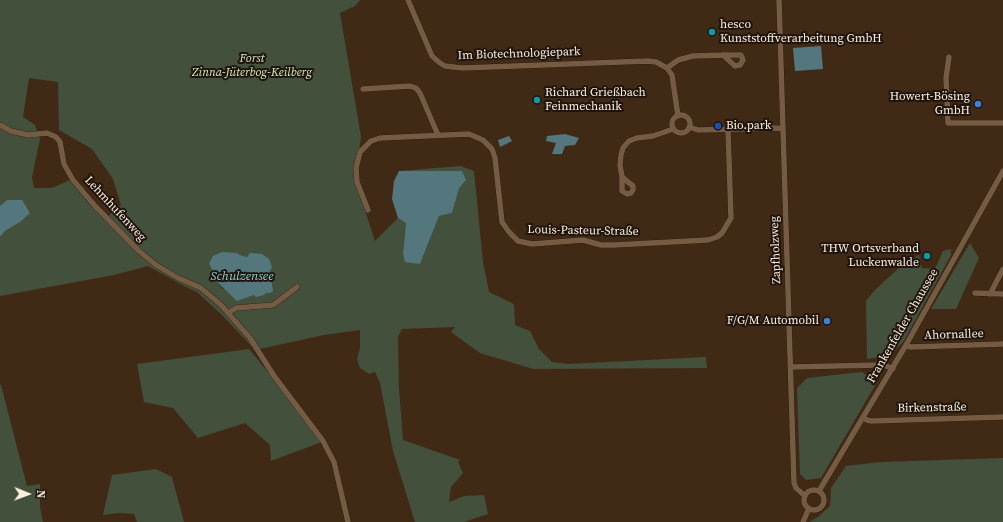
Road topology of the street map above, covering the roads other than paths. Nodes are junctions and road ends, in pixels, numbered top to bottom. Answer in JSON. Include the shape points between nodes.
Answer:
{"nodes":[{"id":1,"x":779,"y":0,"type":"edge"},
{"id":2,"x":410,"y":1,"type":"edge"},
{"id":3,"x":723,"y":55,"type":"junction"},
{"id":4,"x":949,"y":57,"type":"dead end"},
{"id":5,"x":668,"y":68,"type":"junction"},
{"id":6,"x":363,"y":88,"type":"dead end"},
{"id":7,"x":678,"y":116,"type":"junction"},
{"id":8,"x":1003,"y":123,"type":"edge"},
{"id":9,"x":0,"y":125,"type":"edge"},
{"id":10,"x":689,"y":127,"type":"junction"},
{"id":11,"x":783,"y":128,"type":"junction"},
{"id":12,"x":673,"y":129,"type":"junction"},
{"id":13,"x":728,"y":130,"type":"junction"},
{"id":14,"x":438,"y":135,"type":"junction"},
{"id":15,"x":1003,"y":171,"type":"edge"},
{"id":16,"x":622,"y":177,"type":"dead end"},
{"id":17,"x":368,"y":210,"type":"dead end"},
{"id":18,"x":1003,"y":270,"type":"edge"},
{"id":19,"x":297,"y":287,"type":"dead end"},
{"id":20,"x":975,"y":293,"type":"dead end"},
{"id":21,"x":990,"y":294,"type":"junction"},
{"id":22,"x":1003,"y":294,"type":"edge"},
{"id":23,"x":228,"y":313,"type":"junction"},
{"id":24,"x":1003,"y":344,"type":"edge"},
{"id":25,"x":906,"y":345,"type":"junction"},
{"id":26,"x":791,"y":368,"type":"junction"},
{"id":27,"x":892,"y":369,"type":"junction"},
{"id":28,"x":1003,"y":417,"type":"edge"},
{"id":29,"x":863,"y":418,"type":"junction"},
{"id":30,"x":819,"y":491,"type":"junction"},
{"id":31,"x":805,"y":496,"type":"junction"},
{"id":32,"x":809,"y":508,"type":"junction"},
{"id":33,"x":348,"y":522,"type":"edge"},
{"id":34,"x":803,"y":522,"type":"edge"}],
"edges":[{"from":1,"to":11,"type":"street","name":"Zapfholzweg"},
{"from":2,"to":5,"type":"street","name":"Im Biotechnologiepark","via":[[432,56],[445,66],[462,68],[648,61]]},
{"from":3,"to":3,"type":"street","via":[[741,55],[743,60],[740,65],[735,66]]},
{"from":3,"to":5,"type":"street","via":[[692,56],[678,60]]},
{"from":4,"to":8,"type":"street","via":[[946,78],[948,123]]},
{"from":5,"to":7,"type":"street","via":[[672,75]]},
{"from":6,"to":14,"type":"street","via":[[416,88]]},
{"from":7,"to":10,"type":"street","via":[[688,119]]},
{"from":7,"to":12,"type":"street","via":[[673,121]]},
{"from":9,"to":23,"type":"street","name":"Lehmhufenweg","via":[[28,135],[47,133],[56,137],[60,142],[64,164],[73,180],[95,206],[156,265],[201,288]]},
{"from":10,"to":12,"type":"street","via":[[686,132],[680,133]]},
{"from":10,"to":13,"type":"street","via":[[698,130]]},
{"from":11,"to":13,"type":"street"},
{"from":11,"to":26,"type":"street","name":"Zapfholzweg"},
{"from":12,"to":16,"type":"street","via":[[629,141],[621,155]]},
{"from":13,"to":14,"type":"street","name":"Louis-Pasteur-Straße","via":[[731,214],[729,223],[722,233],[708,240],[614,245],[601,245],[583,240],[532,244],[518,241],[502,222],[492,149],[483,140],[469,134]]},
{"from":14,"to":17,"type":"street","name":"Louis-Pasteur-Straße","via":[[380,138],[371,141],[360,152],[356,168],[357,182]]},
{"from":15,"to":25,"type":"street","name":"Frankenfelder Chaussee"},
{"from":18,"to":21,"type":"street"},
{"from":19,"to":23,"type":"street","via":[[273,304],[236,308]]},
{"from":20,"to":21,"type":"street"},
{"from":21,"to":22,"type":"street"},
{"from":23,"to":33,"type":"street","name":"Lehmhufenweg","via":[[250,338],[274,376],[323,441],[334,462]]},
{"from":24,"to":25,"type":"street","name":"Ahornallee","via":[[910,347]]},
{"from":25,"to":27,"type":"street","name":"Frankenfelder Chaussee"},
{"from":26,"to":27,"type":"street","via":[[884,365]]},
{"from":26,"to":31,"type":"street","name":"Zapfholzweg","via":[[794,483]]},
{"from":27,"to":29,"type":"street","name":"Frankenfelder Chaussee"},
{"from":28,"to":29,"type":"street","name":"Birkenstraße","via":[[871,420]]},
{"from":29,"to":30,"type":"street","name":"Frankenfelder Chaussee"},
{"from":30,"to":31,"type":"street","via":[[813,490]]},
{"from":30,"to":32,"type":"street","via":[[823,496],[822,506],[816,509]]},
{"from":31,"to":32,"type":"street","via":[[805,504]]},
{"from":32,"to":34,"type":"street"}]}
